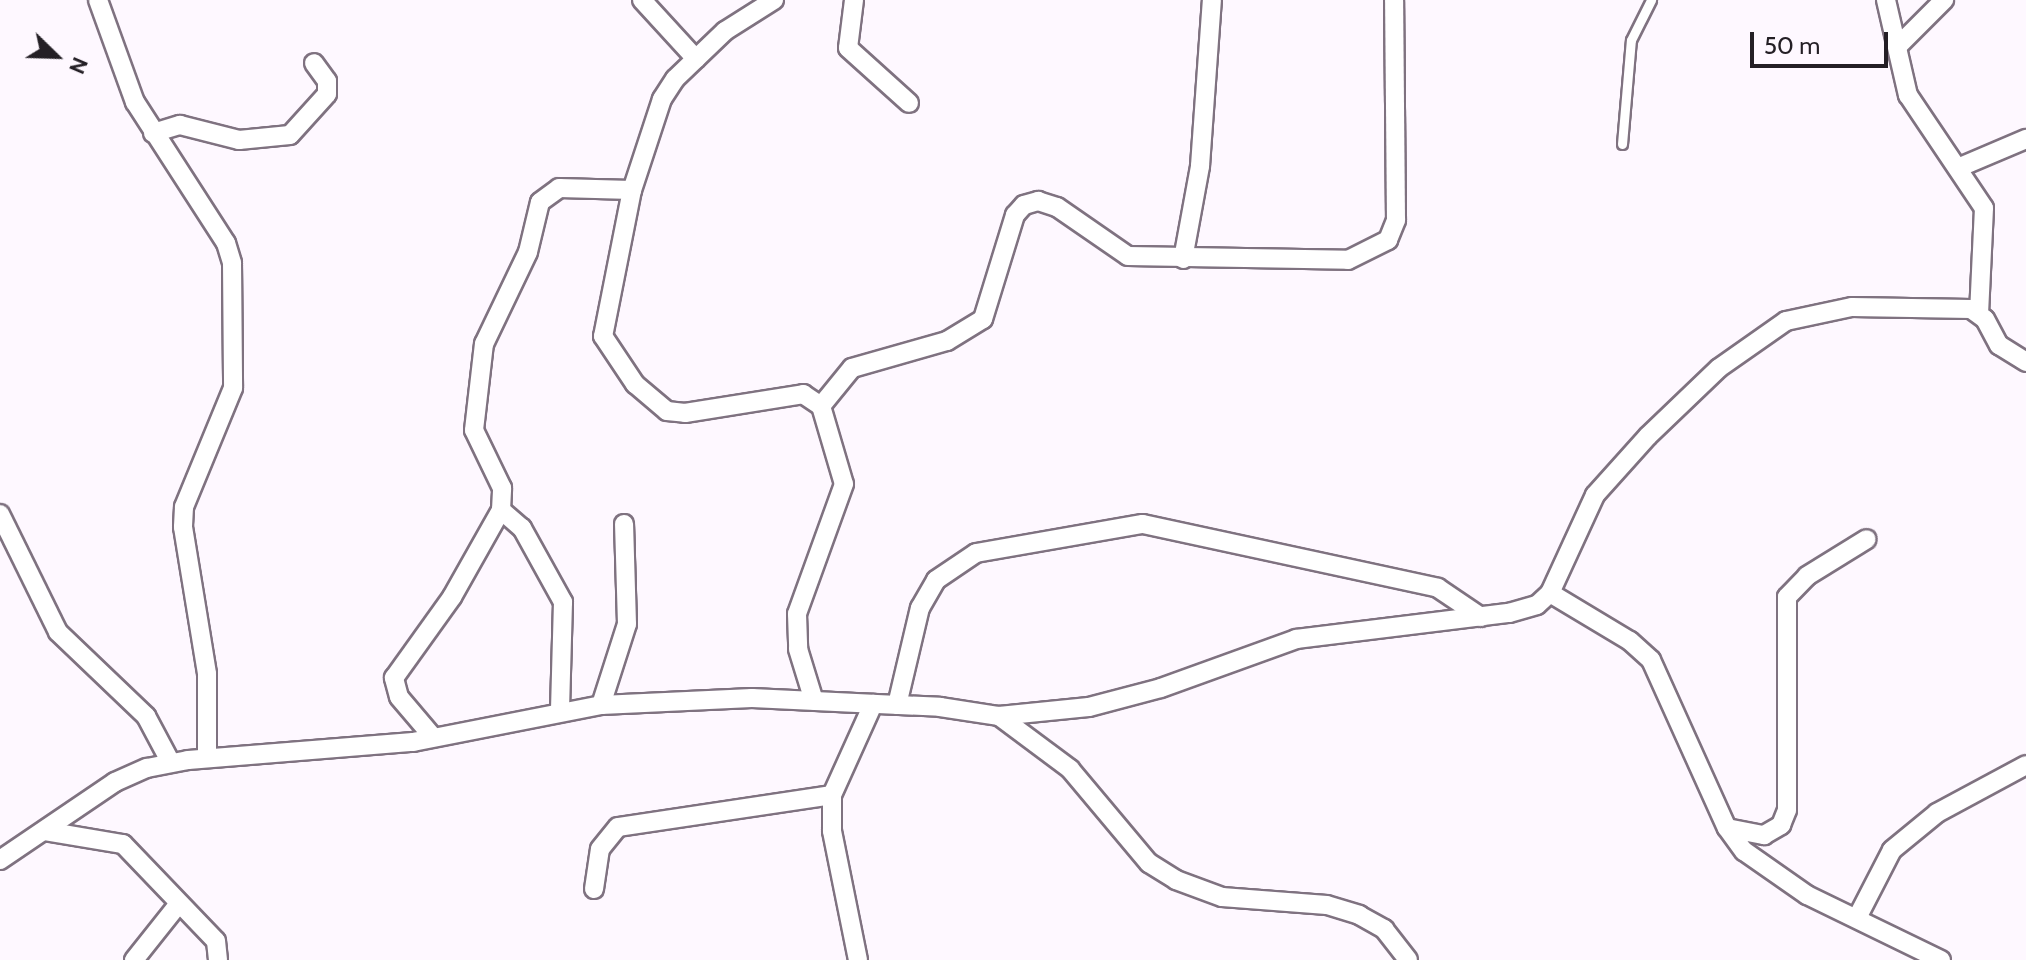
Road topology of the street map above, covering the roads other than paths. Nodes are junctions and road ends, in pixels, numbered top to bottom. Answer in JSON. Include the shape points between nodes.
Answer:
{"nodes":[{"id":1,"x":98,"y":0,"type":"edge"},
{"id":2,"x":642,"y":0,"type":"edge"},
{"id":3,"x":774,"y":0,"type":"edge"},
{"id":4,"x":854,"y":0,"type":"edge"},
{"id":5,"x":1212,"y":0,"type":"edge"},
{"id":6,"x":1394,"y":0,"type":"edge"},
{"id":7,"x":1651,"y":0,"type":"edge"},
{"id":8,"x":1886,"y":0,"type":"edge"},
{"id":9,"x":1944,"y":0,"type":"edge"},
{"id":10,"x":1899,"y":45,"type":"junction"},
{"id":11,"x":696,"y":59,"type":"junction"},
{"id":12,"x":314,"y":63,"type":"dead end"},
{"id":13,"x":909,"y":103,"type":"dead end"},
{"id":14,"x":153,"y":133,"type":"junction"},
{"id":15,"x":2026,"y":139,"type":"edge"},
{"id":16,"x":1622,"y":144,"type":"dead end"},
{"id":17,"x":1960,"y":167,"type":"junction"},
{"id":18,"x":632,"y":190,"type":"junction"},
{"id":19,"x":1183,"y":259,"type":"junction"},
{"id":20,"x":1979,"y":313,"type":"junction"},
{"id":21,"x":2026,"y":362,"type":"edge"},
{"id":22,"x":821,"y":406,"type":"junction"},
{"id":23,"x":501,"y":510,"type":"junction"},
{"id":24,"x":0,"y":514,"type":"edge"},
{"id":25,"x":624,"y":524,"type":"dead end"},
{"id":26,"x":1867,"y":539,"type":"dead end"},
{"id":27,"x":1550,"y":593,"type":"junction"},
{"id":28,"x":1481,"y":617,"type":"junction"},
{"id":29,"x":814,"y":701,"type":"junction"},
{"id":30,"x":873,"y":704,"type":"junction"},
{"id":31,"x":601,"y":705,"type":"junction"},
{"id":32,"x":897,"y":705,"type":"junction"},
{"id":33,"x":560,"y":709,"type":"junction"},
{"id":34,"x":999,"y":716,"type":"junction"},
{"id":35,"x":433,"y":737,"type":"junction"},
{"id":36,"x":207,"y":758,"type":"junction"},
{"id":37,"x":171,"y":763,"type":"junction"},
{"id":38,"x":2026,"y":765,"type":"edge"},
{"id":39,"x":832,"y":795,"type":"junction"},
{"id":40,"x":1727,"y":828,"type":"junction"},
{"id":41,"x":45,"y":831,"type":"junction"},
{"id":42,"x":0,"y":860,"type":"edge"},
{"id":43,"x":594,"y":889,"type":"dead end"},
{"id":44,"x":177,"y":906,"type":"junction"},
{"id":45,"x":1858,"y":916,"type":"junction"},
{"id":46,"x":134,"y":960,"type":"edge"},
{"id":47,"x":218,"y":960,"type":"edge"},
{"id":48,"x":858,"y":960,"type":"edge"},
{"id":49,"x":1408,"y":960,"type":"edge"},
{"id":50,"x":1941,"y":960,"type":"edge"}],
"edges":[{"from":1,"to":14,"type":"street","via":[[124,77]]},
{"from":2,"to":11,"type":"street"},
{"from":3,"to":11,"type":"street","via":[[725,31]]},
{"from":4,"to":13,"type":"street","via":[[848,48]]},
{"from":5,"to":19,"type":"street","via":[[1200,166]]},
{"from":6,"to":19,"type":"street","via":[[1396,220],[1388,240],[1348,260]]},
{"from":7,"to":16,"type":"lane","via":[[1631,40]]},
{"from":8,"to":10,"type":"street"},
{"from":9,"to":10,"type":"street"},
{"from":10,"to":17,"type":"street","via":[[1908,95]]},
{"from":11,"to":18,"type":"street","via":[[662,99]]},
{"from":12,"to":14,"type":"street","via":[[327,81],[327,94],[302,128],[290,135],[239,140],[180,125]]},
{"from":14,"to":36,"type":"street","via":[[226,243],[232,263],[233,388],[184,507],[207,674]]},
{"from":15,"to":17,"type":"street"},
{"from":17,"to":20,"type":"street","via":[[1987,223]]},
{"from":18,"to":22,"type":"street","via":[[603,336],[650,402],[685,413],[803,394]]},
{"from":18,"to":23,"type":"street","via":[[559,188],[540,202],[528,252],[480,359],[474,430],[502,488]]},
{"from":19,"to":22,"type":"street","via":[[1128,256],[1057,207],[1038,201],[1024,205],[1015,215],[983,319],[947,341],[852,368]]},
{"from":20,"to":21,"type":"street","via":[[1999,345]]},
{"from":20,"to":27,"type":"street","via":[[1962,308],[1824,310],[1786,321],[1754,340],[1648,436],[1595,495]]},
{"from":22,"to":29,"type":"street","via":[[844,484],[797,614],[798,649]]},
{"from":23,"to":33,"type":"street","via":[[522,528],[563,602]]},
{"from":23,"to":35,"type":"street","via":[[452,597],[394,678],[399,697]]},
{"from":24,"to":37,"type":"street","via":[[58,632],[146,716]]},
{"from":25,"to":31,"type":"street","via":[[627,624]]},
{"from":26,"to":40,"type":"street","via":[[1807,576],[1787,597],[1787,810],[1781,825],[1764,835]]},
{"from":27,"to":28,"type":"street","via":[[1537,605]]},
{"from":27,"to":40,"type":"street","via":[[1630,641],[1651,660]]},
{"from":28,"to":32,"type":"street","via":[[1438,588],[1143,524],[976,553],[936,580],[920,608]]},
{"from":28,"to":34,"type":"street","via":[[1296,639],[1116,702]]},
{"from":29,"to":30,"type":"street"},
{"from":29,"to":31,"type":"street","via":[[752,698]]},
{"from":30,"to":32,"type":"street"},
{"from":30,"to":39,"type":"street"},
{"from":31,"to":33,"type":"street"},
{"from":32,"to":34,"type":"street"},
{"from":33,"to":35,"type":"street"},
{"from":34,"to":49,"type":"street","via":[[1070,769],[1149,863],[1176,880],[1222,897],[1327,905],[1359,915],[1384,929]]},
{"from":35,"to":36,"type":"street","via":[[351,749]]},
{"from":36,"to":37,"type":"street"},
{"from":37,"to":41,"type":"street","via":[[115,782]]},
{"from":38,"to":45,"type":"street","via":[[1937,813],[1892,850]]},
{"from":39,"to":43,"type":"street","via":[[618,827],[600,849]]},
{"from":39,"to":48,"type":"street","via":[[832,831]]},
{"from":40,"to":45,"type":"street","via":[[1744,851],[1782,882]]},
{"from":41,"to":42,"type":"street"},
{"from":41,"to":44,"type":"street","via":[[123,844]]},
{"from":44,"to":46,"type":"street"},
{"from":44,"to":47,"type":"street","via":[[216,941]]},
{"from":45,"to":50,"type":"street"}]}
